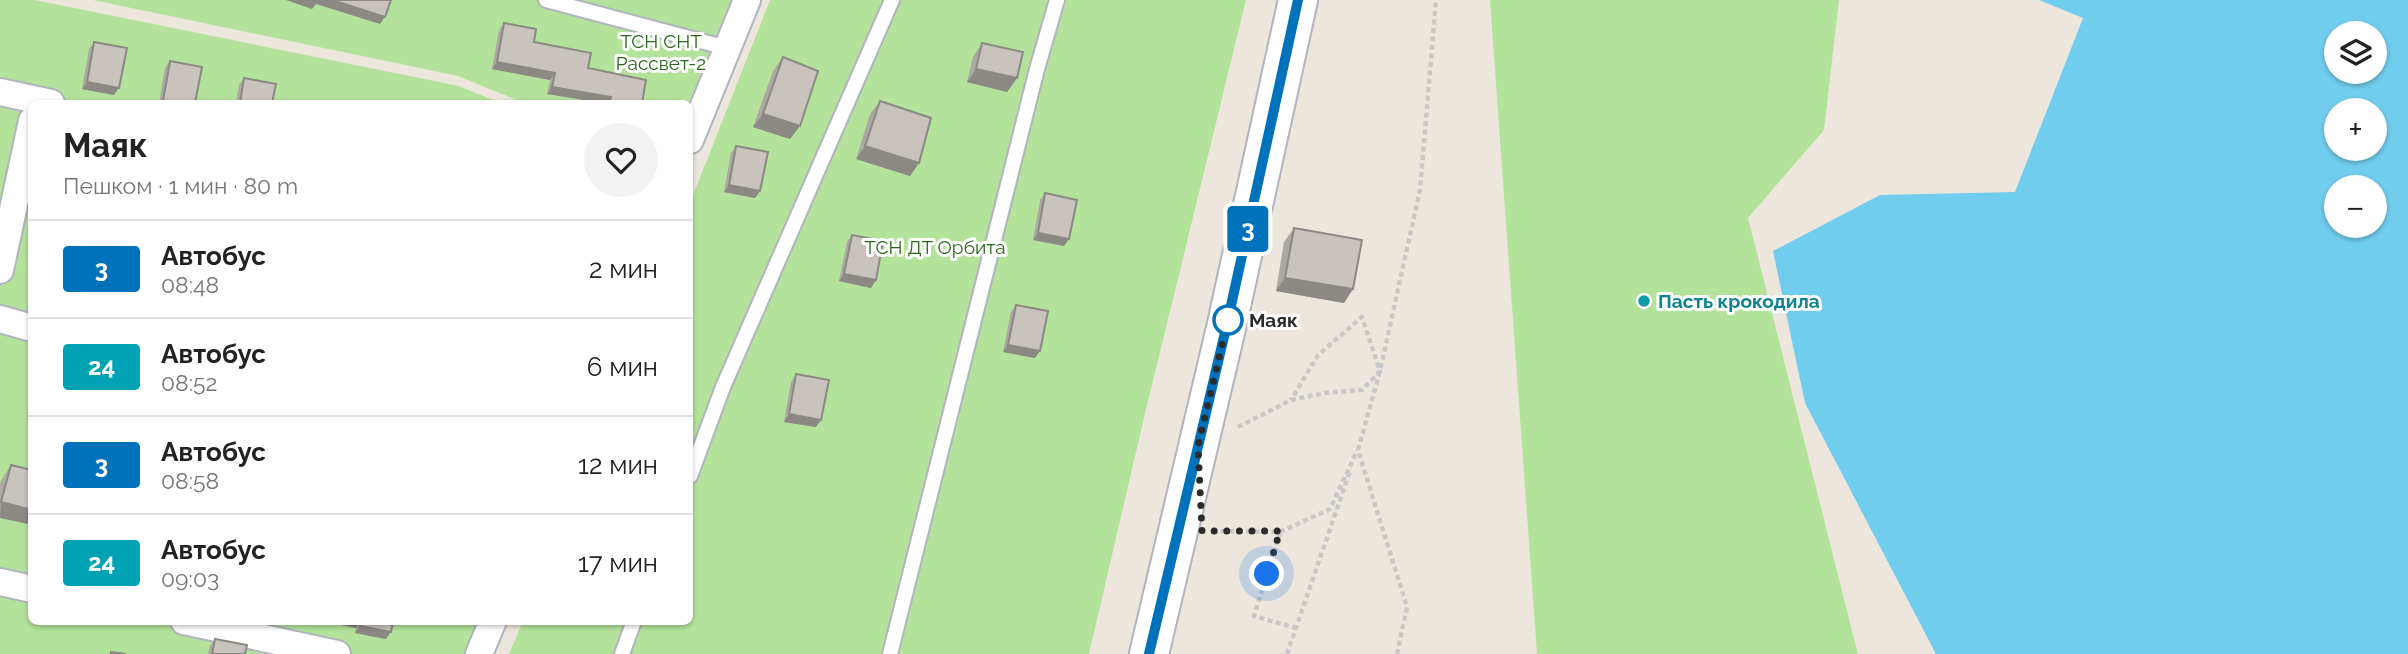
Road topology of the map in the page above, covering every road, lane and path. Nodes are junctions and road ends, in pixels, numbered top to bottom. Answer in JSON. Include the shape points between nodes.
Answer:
{"nodes":[{"id":1,"x":546,"y":0,"type":"edge"},
{"id":2,"x":747,"y":0,"type":"edge"},
{"id":3,"x":892,"y":0,"type":"edge"},
{"id":4,"x":1056,"y":0,"type":"edge"},
{"id":5,"x":1298,"y":0,"type":"edge"},
{"id":6,"x":1436,"y":0,"type":"edge"},
{"id":7,"x":727,"y":48,"type":"junction"},
{"id":8,"x":0,"y":92,"type":"edge"},
{"id":9,"x":28,"y":103,"type":"edge"},
{"id":10,"x":693,"y":133,"type":"edge"},
{"id":11,"x":28,"y":150,"type":"edge"},
{"id":12,"x":0,"y":270,"type":"edge"},
{"id":13,"x":0,"y":319,"type":"edge"},
{"id":14,"x":28,"y":327,"type":"edge"},
{"id":15,"x":1380,"y":370,"type":"junction"},
{"id":16,"x":1291,"y":400,"type":"junction"},
{"id":17,"x":1198,"y":446,"type":"junction"},
{"id":18,"x":1358,"y":450,"type":"junction"},
{"id":19,"x":693,"y":468,"type":"edge"},
{"id":20,"x":1202,"y":531,"type":"dead end"},
{"id":21,"x":1280,"y":531,"type":"junction"},
{"id":22,"x":0,"y":582,"type":"edge"},
{"id":23,"x":28,"y":588,"type":"edge"},
{"id":24,"x":203,"y":625,"type":"edge"},
{"id":25,"x":491,"y":625,"type":"edge"},
{"id":26,"x":633,"y":625,"type":"edge"},
{"id":27,"x":1296,"y":628,"type":"junction"},
{"id":28,"x":337,"y":654,"type":"edge"},
{"id":29,"x":479,"y":654,"type":"edge"},
{"id":30,"x":622,"y":654,"type":"edge"},
{"id":31,"x":890,"y":654,"type":"edge"},
{"id":32,"x":1149,"y":654,"type":"edge"},
{"id":33,"x":1287,"y":654,"type":"edge"},
{"id":34,"x":1397,"y":654,"type":"edge"}],
"edges":[{"from":1,"to":7,"type":"lane"},
{"from":2,"to":7,"type":"street"},
{"from":3,"to":19,"type":"lane","via":[[723,387]]},
{"from":4,"to":31,"type":"lane"},
{"from":5,"to":17,"type":"main road"},
{"from":6,"to":15,"type":"path","via":[[1420,190]]},
{"from":7,"to":10,"type":"street"},
{"from":8,"to":9,"type":"street"},
{"from":11,"to":12,"type":"street"},
{"from":13,"to":14,"type":"street"},
{"from":15,"to":16,"type":"path","via":[[1362,390]]},
{"from":15,"to":16,"type":"path","via":[[1362,317],[1318,355]]},
{"from":15,"to":18,"type":"path"},
{"from":16,"to":17,"type":"path"},
{"from":17,"to":32,"type":"main road"},
{"from":18,"to":21,"type":"path","via":[[1330,509]]},
{"from":18,"to":27,"type":"path"},
{"from":18,"to":34,"type":"path","via":[[1407,607]]},
{"from":20,"to":21,"type":"path"},
{"from":21,"to":27,"type":"path","via":[[1254,616]]},
{"from":22,"to":23,"type":"street"},
{"from":24,"to":28,"type":"street"},
{"from":25,"to":29,"type":"street"},
{"from":26,"to":30,"type":"lane"},
{"from":27,"to":33,"type":"path"}]}
